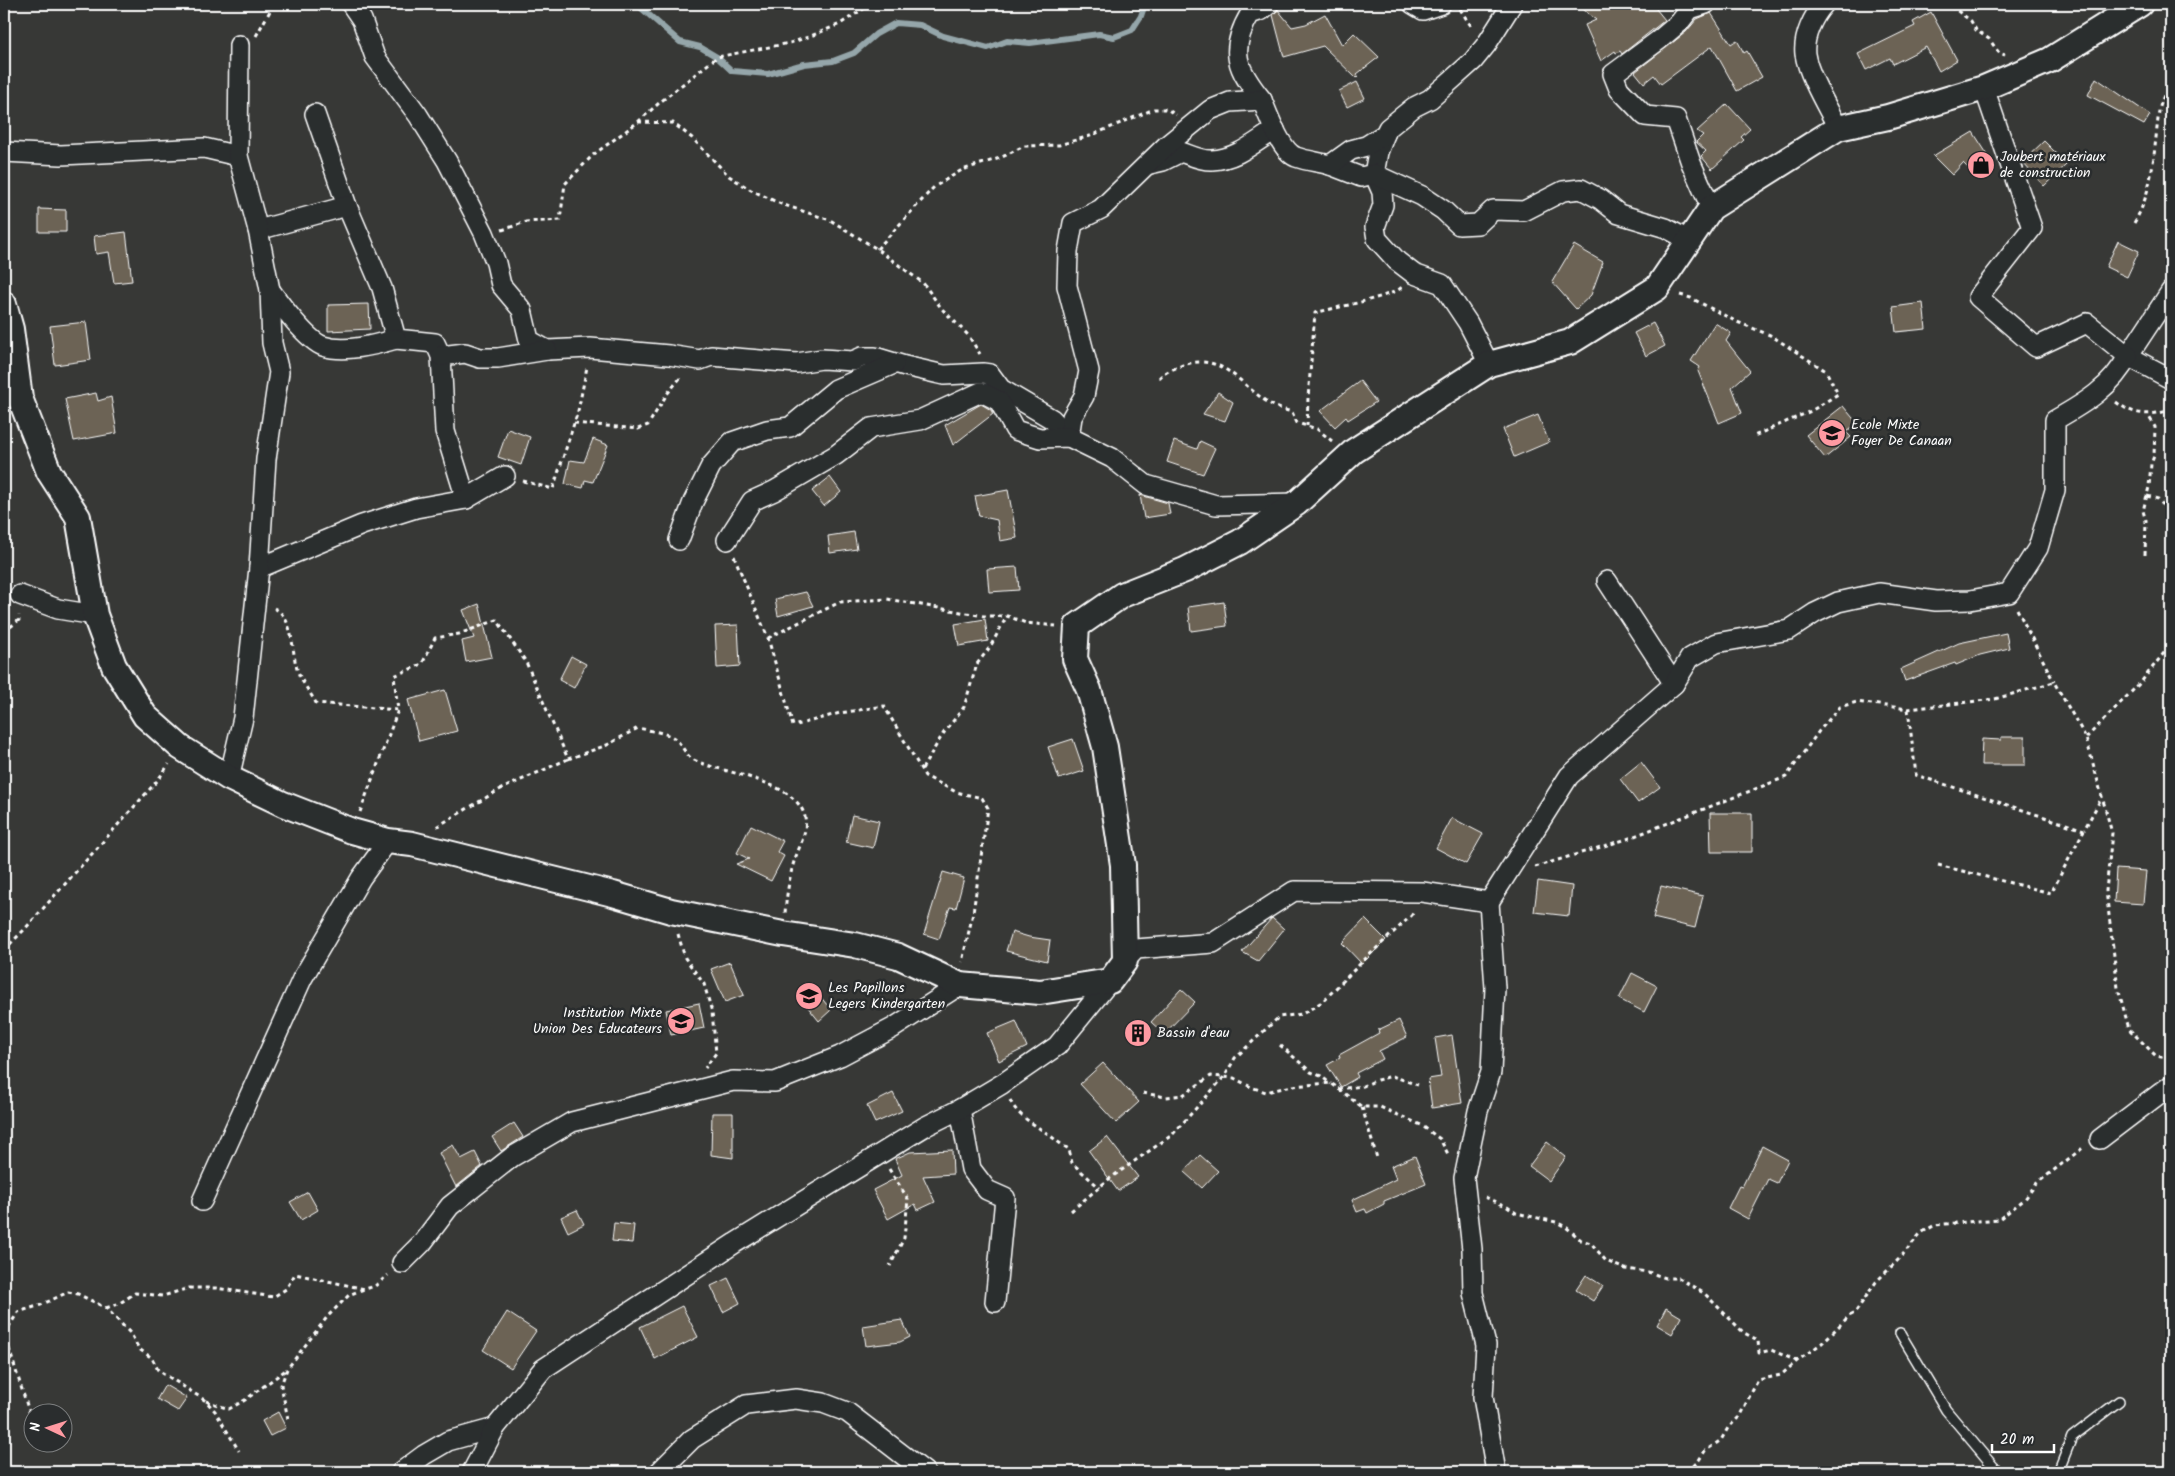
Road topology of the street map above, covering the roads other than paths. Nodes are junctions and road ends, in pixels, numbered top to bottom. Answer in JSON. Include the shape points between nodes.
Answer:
{"nodes":[{"id":1,"x":351,"y":4,"type":"edge"},
{"id":2,"x":1269,"y":4,"type":"edge"},
{"id":3,"x":1414,"y":4,"type":"edge"},
{"id":4,"x":1441,"y":4,"type":"edge"},
{"id":5,"x":1512,"y":4,"type":"edge"},
{"id":6,"x":1706,"y":4,"type":"edge"},
{"id":7,"x":1824,"y":4,"type":"edge"},
{"id":8,"x":2140,"y":4,"type":"edge"},
{"id":9,"x":239,"y":45,"type":"road end"},
{"id":10,"x":1984,"y":88,"type":"junction"},
{"id":11,"x":1262,"y":100,"type":"junction"},
{"id":12,"x":315,"y":114,"type":"dead end"},
{"id":13,"x":1838,"y":128,"type":"junction"},
{"id":14,"x":1275,"y":130,"type":"junction"},
{"id":15,"x":1385,"y":134,"type":"junction"},
{"id":16,"x":4,"y":152,"type":"edge"},
{"id":17,"x":238,"y":156,"type":"junction"},
{"id":18,"x":1146,"y":165,"type":"junction"},
{"id":19,"x":1330,"y":165,"type":"junction"},
{"id":20,"x":1374,"y":174,"type":"junction"},
{"id":21,"x":347,"y":206,"type":"junction"},
{"id":22,"x":1712,"y":208,"type":"junction"},
{"id":23,"x":258,"y":230,"type":"junction"},
{"id":24,"x":1690,"y":241,"type":"junction"},
{"id":25,"x":270,"y":290,"type":"junction"},
{"id":26,"x":2171,"y":291,"type":"edge"},
{"id":27,"x":4,"y":304,"type":"edge"},
{"id":28,"x":396,"y":338,"type":"junction"},
{"id":29,"x":547,"y":350,"type":"junction"},
{"id":30,"x":441,"y":356,"type":"junction"},
{"id":31,"x":2128,"y":356,"type":"junction"},
{"id":32,"x":894,"y":364,"type":"junction"},
{"id":33,"x":1489,"y":364,"type":"junction"},
{"id":34,"x":2171,"y":378,"type":"edge"},
{"id":35,"x":1069,"y":437,"type":"junction"},
{"id":36,"x":505,"y":476,"type":"road end"},
{"id":37,"x":466,"y":499,"type":"junction"},
{"id":38,"x":1297,"y":503,"type":"junction"},
{"id":39,"x":679,"y":540,"type":"dead end"},
{"id":40,"x":727,"y":540,"type":"road end"},
{"id":41,"x":259,"y":568,"type":"junction"},
{"id":42,"x":1607,"y":581,"type":"dead end"},
{"id":43,"x":20,"y":595,"type":"dead end"},
{"id":44,"x":95,"y":615,"type":"junction"},
{"id":45,"x":1674,"y":684,"type":"junction"},
{"id":46,"x":229,"y":778,"type":"junction"},
{"id":47,"x":388,"y":841,"type":"junction"},
{"id":48,"x":1488,"y":902,"type":"junction"},
{"id":49,"x":1125,"y":961,"type":"junction"},
{"id":50,"x":1110,"y":981,"type":"junction"},
{"id":51,"x":960,"y":985,"type":"junction"},
{"id":52,"x":2171,"y":1085,"type":"edge"},
{"id":53,"x":960,"y":1109,"type":"junction"},
{"id":54,"x":2100,"y":1139,"type":"road end"},
{"id":55,"x":202,"y":1201,"type":"dead end"},
{"id":56,"x":402,"y":1263,"type":"road end"},
{"id":57,"x":995,"y":1302,"type":"dead end"},
{"id":58,"x":1900,"y":1334,"type":"dead end"},
{"id":59,"x":2119,"y":1401,"type":"dead end"},
{"id":60,"x":495,"y":1428,"type":"junction"},
{"id":61,"x":401,"y":1472,"type":"edge"},
{"id":62,"x":472,"y":1472,"type":"edge"},
{"id":63,"x":659,"y":1472,"type":"edge"},
{"id":64,"x":925,"y":1472,"type":"edge"},
{"id":65,"x":1496,"y":1472,"type":"edge"},
{"id":66,"x":1998,"y":1472,"type":"edge"},
{"id":67,"x":2058,"y":1472,"type":"edge"}],
"edges":[{"from":1,"to":29,"type":"street","via":[[362,20],[375,57],[418,115],[447,162],[484,233],[496,263],[500,285],[522,310],[529,340]]},
{"from":2,"to":11,"type":"street","via":[[1250,14],[1237,42],[1237,61]]},
{"from":3,"to":4,"type":"street","via":[[1423,10]]},
{"from":5,"to":15,"type":"street","via":[[1473,61],[1430,99],[1414,107],[1388,128]]},
{"from":6,"to":22,"type":"street","via":[[1690,9],[1659,40],[1613,74],[1620,89],[1645,116],[1676,119],[1691,163]]},
{"from":7,"to":13,"type":"street","via":[[1808,29],[1805,53]]},
{"from":8,"to":10,"type":"street","via":[[2050,60]]},
{"from":9,"to":17,"type":"street"},
{"from":10,"to":13,"type":"street","via":[[1888,117]]},
{"from":10,"to":31,"type":"street","via":[[2032,228],[1978,297],[2036,347],[2087,323]]},
{"from":11,"to":14,"type":"street"},
{"from":11,"to":18,"type":"street","via":[[1230,102],[1210,110]]},
{"from":12,"to":21,"type":"street"},
{"from":13,"to":22,"type":"street"},
{"from":14,"to":18,"type":"street","via":[[1252,147],[1218,159],[1201,159],[1181,152]]},
{"from":14,"to":19,"type":"street","via":[[1294,156]]},
{"from":15,"to":19,"type":"street","via":[[1366,146],[1351,150]]},
{"from":15,"to":20,"type":"street"},
{"from":16,"to":17,"type":"street","via":[[61,154],[204,148]]},
{"from":17,"to":23,"type":"street"},
{"from":18,"to":35,"type":"street","via":[[1101,208],[1073,223],[1067,286],[1089,371],[1084,396],[1072,417]]},
{"from":19,"to":20,"type":"street","via":[[1361,177]]},
{"from":20,"to":24,"type":"street","via":[[1422,196],[1458,225],[1478,224],[1493,210],[1524,211],[1563,191],[1581,189],[1619,214],[1666,228]]},
{"from":20,"to":33,"type":"street","via":[[1382,192],[1383,205],[1374,227],[1377,239],[1414,274],[1442,284],[1468,323]]},
{"from":21,"to":23,"type":"street"},
{"from":21,"to":28,"type":"street","via":[[382,288]]},
{"from":22,"to":24,"type":"street"},
{"from":23,"to":25,"type":"street"},
{"from":24,"to":33,"type":"street","via":[[1657,288],[1570,342]]},
{"from":25,"to":28,"type":"street","via":[[288,315],[322,346],[340,348]]},
{"from":25,"to":41,"type":"street","via":[[272,343],[279,372],[266,459]]},
{"from":26,"to":31,"type":"street"},
{"from":27,"to":44,"type":"street","via":[[12,329],[20,398],[49,472],[78,517]]},
{"from":28,"to":30,"type":"street","via":[[435,343]]},
{"from":29,"to":30,"type":"street","via":[[498,358],[480,358],[465,353]]},
{"from":29,"to":32,"type":"street","via":[[590,348],[700,360],[711,356],[797,363],[875,357]]},
{"from":30,"to":37,"type":"street","via":[[445,431]]},
{"from":31,"to":34,"type":"street"},
{"from":31,"to":45,"type":"street","via":[[2122,369],[2105,388],[2055,420],[2055,490],[2038,548],[2009,593],[1970,600],[1936,600],[1879,593],[1838,602],[1789,630],[1716,643],[1690,658]]},
{"from":32,"to":35,"type":"street","via":[[944,374],[990,374],[1001,388],[1052,419]]},
{"from":32,"to":39,"type":"street","via":[[836,389],[790,427],[767,430],[732,442],[711,466]]},
{"from":33,"to":38,"type":"street","via":[[1354,452]]},
{"from":35,"to":38,"type":"street","via":[[1112,458],[1146,485],[1216,505]]},
{"from":35,"to":40,"type":"street","via":[[1040,438],[1014,430],[999,401],[981,392],[920,420],[871,428],[836,455],[752,501]]},
{"from":36,"to":37,"type":"street"},
{"from":37,"to":41,"type":"street","via":[[416,508],[362,525]]},
{"from":38,"to":49,"type":"street","via":[[1240,542],[1185,570],[1122,594],[1077,626],[1075,659],[1089,690],[1105,747],[1123,865]]},
{"from":41,"to":46,"type":"street","via":[[243,718]]},
{"from":42,"to":45,"type":"street"},
{"from":43,"to":44,"type":"street","via":[[58,609]]},
{"from":44,"to":46,"type":"street","via":[[114,666],[144,716],[180,747]]},
{"from":45,"to":48,"type":"street","via":[[1569,776]]},
{"from":46,"to":47,"type":"street","via":[[283,804],[352,831]]},
{"from":47,"to":51,"type":"street","via":[[412,844],[671,911],[855,945],[898,956]]},
{"from":47,"to":55,"type":"street","via":[[361,878],[302,980]]},
{"from":48,"to":49,"type":"street","via":[[1422,892],[1294,891],[1213,942],[1136,949]]},
{"from":48,"to":65,"type":"street","via":[[1495,988],[1491,1072],[1478,1111],[1464,1178],[1473,1293],[1486,1346],[1483,1397]]},
{"from":49,"to":50,"type":"street"},
{"from":50,"to":51,"type":"street","via":[[1040,992]]},
{"from":50,"to":53,"type":"street","via":[[1057,1046]]},
{"from":51,"to":56,"type":"street","via":[[893,1028],[808,1070],[774,1082],[733,1081],[572,1122],[520,1152],[450,1206]]},
{"from":52,"to":54,"type":"street"},
{"from":53,"to":57,"type":"street","via":[[970,1169],[987,1190],[1005,1198]]},
{"from":53,"to":60,"type":"street","via":[[924,1127],[735,1243],[542,1369]]},
{"from":58,"to":66,"type":"lane","via":[[1946,1410]]},
{"from":59,"to":67,"type":"lane","via":[[2072,1437]]},
{"from":60,"to":61,"type":"street","via":[[448,1440]]},
{"from":60,"to":62,"type":"street"},
{"from":63,"to":64,"type":"street","via":[[692,1439],[746,1405],[796,1399],[823,1403],[847,1412]]}]}
